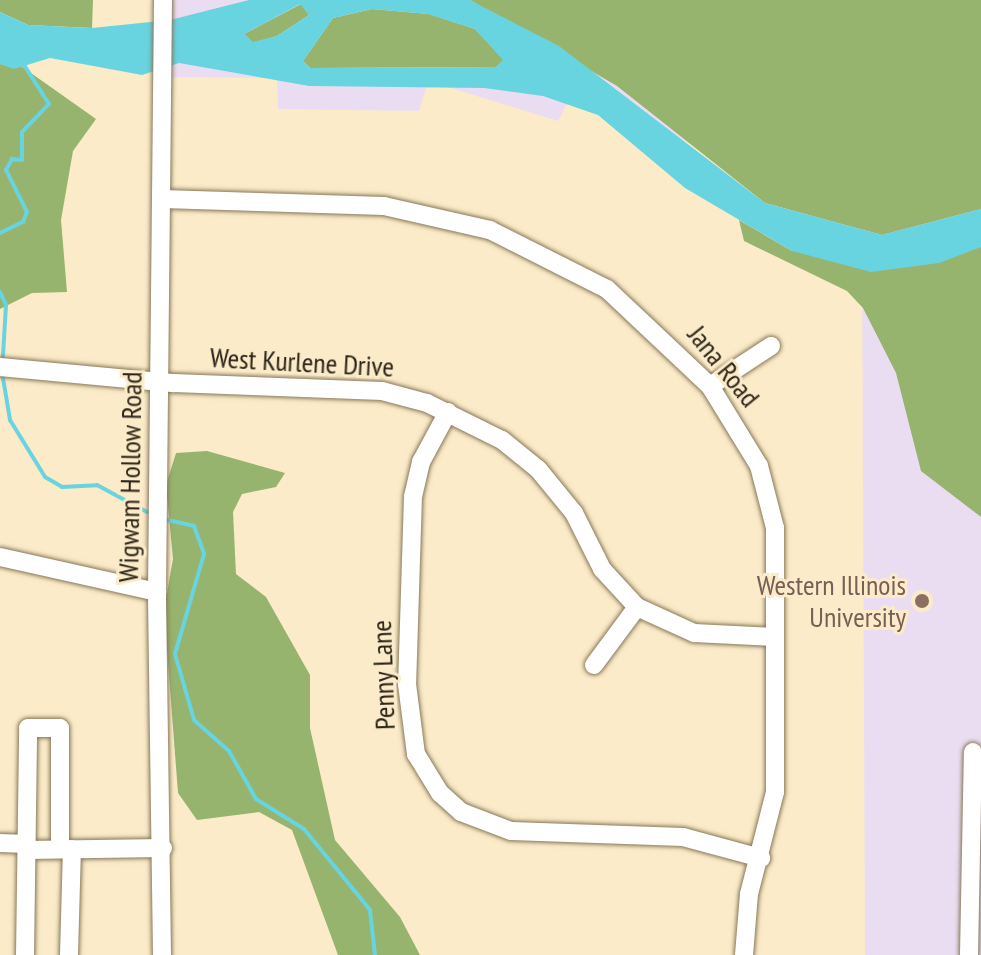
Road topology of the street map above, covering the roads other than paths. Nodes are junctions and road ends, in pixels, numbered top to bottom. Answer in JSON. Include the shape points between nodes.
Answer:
{"nodes":[{"id":1,"x":163,"y":6,"type":"edge"},
{"id":2,"x":163,"y":199,"type":"junction"},
{"id":3,"x":771,"y":346,"type":"dead end"},
{"id":4,"x":0,"y":367,"type":"edge"},
{"id":5,"x":159,"y":381,"type":"junction"},
{"id":6,"x":710,"y":386,"type":"junction"},
{"id":7,"x":448,"y":412,"type":"junction"},
{"id":8,"x":0,"y":557,"type":"edge"},
{"id":9,"x":157,"y":592,"type":"junction"},
{"id":10,"x":637,"y":607,"type":"junction"},
{"id":11,"x":775,"y":637,"type":"junction"},
{"id":12,"x":594,"y":665,"type":"dead end"},
{"id":13,"x":973,"y":752,"type":"dead end"},
{"id":14,"x":0,"y":843,"type":"edge"},
{"id":15,"x":27,"y":847,"type":"junction"},
{"id":16,"x":163,"y":848,"type":"junction"},
{"id":17,"x":66,"y":849,"type":"junction"},
{"id":18,"x":761,"y":858,"type":"junction"},
{"id":19,"x":25,"y":955,"type":"edge"},
{"id":20,"x":69,"y":955,"type":"edge"},
{"id":21,"x":162,"y":955,"type":"edge"},
{"id":22,"x":744,"y":955,"type":"edge"},
{"id":23,"x":969,"y":955,"type":"edge"}],
"edges":[{"from":1,"to":2,"type":"street","name":"Wigwam Hollow Road"},
{"from":2,"to":5,"type":"street","name":"Wigwam Hollow Road"},
{"from":2,"to":6,"type":"street","name":"Jana Road","via":[[384,206],[490,230],[607,289]]},
{"from":3,"to":6,"type":"street"},
{"from":4,"to":5,"type":"street","name":"West Kurlene Drive"},
{"from":5,"to":7,"type":"street","name":"West Kurlene Drive","via":[[382,391]]},
{"from":5,"to":9,"type":"street","name":"Wigwam Hollow Road"},
{"from":6,"to":11,"type":"street","name":"Jana Road","via":[[769,491]]},
{"from":7,"to":10,"type":"street","name":"West Kurlene Drive","via":[[538,469],[574,513],[602,569]]},
{"from":7,"to":18,"type":"street","name":"Penny Lane","via":[[421,462],[413,496],[407,684],[414,746],[440,793],[461,812],[511,831],[683,837]]},
{"from":8,"to":9,"type":"street"},
{"from":9,"to":16,"type":"street","name":"Wigwam Hollow Road"},
{"from":10,"to":11,"type":"street","name":"West Kurlene Drive","via":[[694,633]]},
{"from":10,"to":12,"type":"street"},
{"from":11,"to":18,"type":"street","name":"Jana Road","via":[[775,792]]},
{"from":13,"to":23,"type":"street"},
{"from":14,"to":15,"type":"street"},
{"from":15,"to":17,"type":"street"},
{"from":15,"to":17,"type":"street","via":[[28,728],[60,728]]},
{"from":15,"to":19,"type":"street"},
{"from":16,"to":17,"type":"street"},
{"from":16,"to":21,"type":"street","name":"Wigwam Hollow Road"},
{"from":17,"to":20,"type":"street"},
{"from":18,"to":22,"type":"street","name":"Jana Road","via":[[745,912]]}]}
